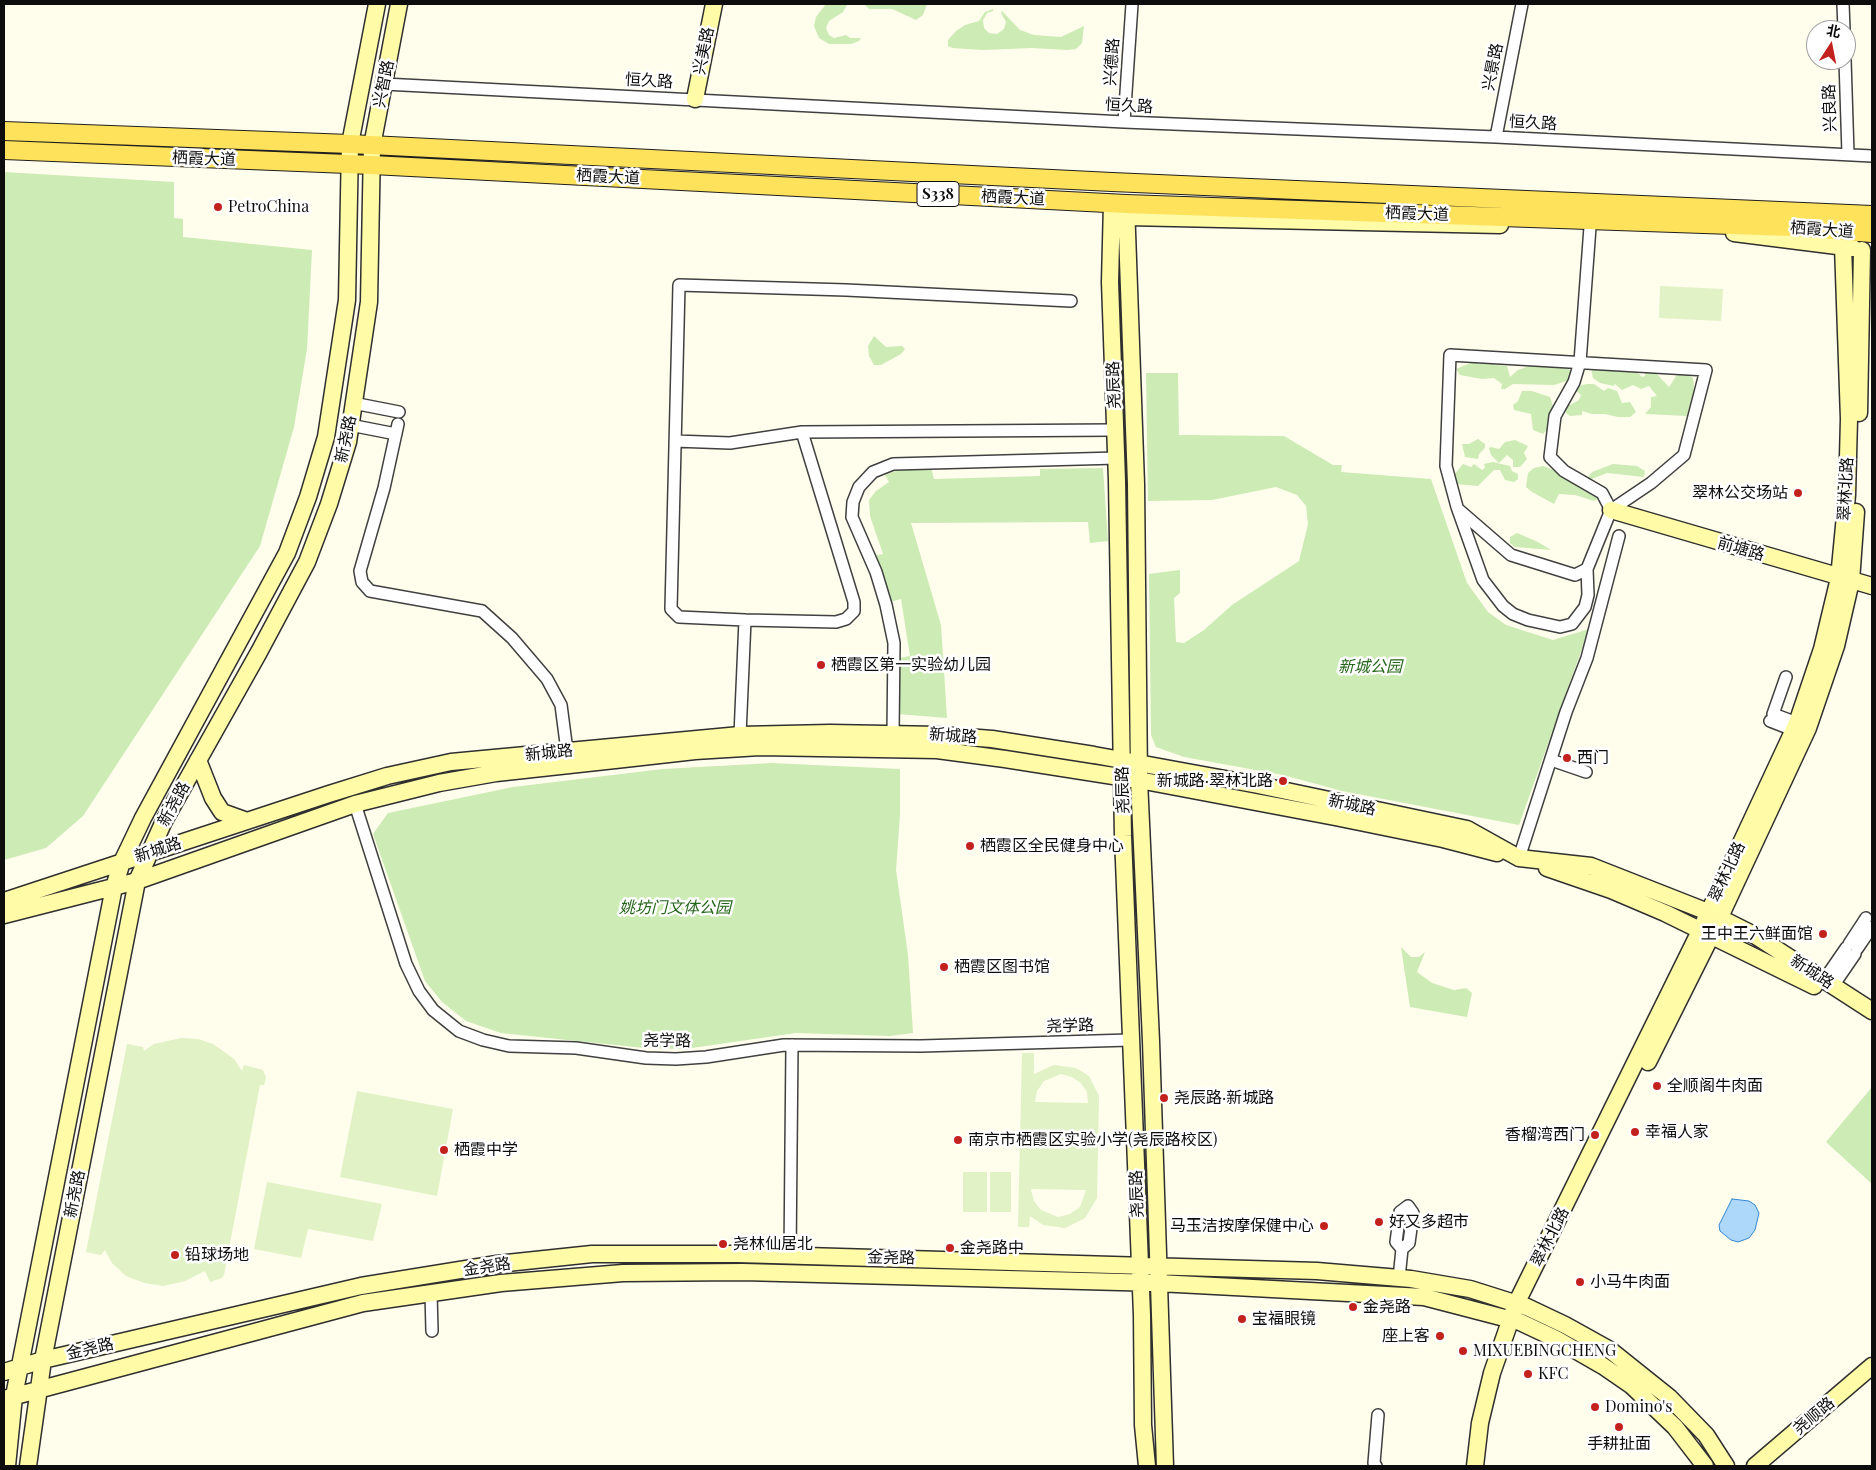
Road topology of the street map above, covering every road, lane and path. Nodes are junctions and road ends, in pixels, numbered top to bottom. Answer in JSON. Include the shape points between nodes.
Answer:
{"nodes":[{"id":1,"x":376,"y":4,"type":"edge"},
{"id":2,"x":399,"y":4,"type":"edge"},
{"id":3,"x":714,"y":4,"type":"edge"},
{"id":4,"x":1132,"y":4,"type":"edge"},
{"id":5,"x":1522,"y":4,"type":"edge"},
{"id":6,"x":1843,"y":4,"type":"edge"},
{"id":7,"x":1844,"y":20,"type":"edge"},
{"id":8,"x":1845,"y":70,"type":"edge"},
{"id":9,"x":384,"y":84,"type":"junction"},
{"id":10,"x":695,"y":99,"type":"junction"},
{"id":11,"x":1124,"y":122,"type":"junction"},
{"id":12,"x":4,"y":131,"type":"edge"},
{"id":13,"x":1496,"y":137,"type":"junction"},
{"id":14,"x":350,"y":144,"type":"junction"},
{"id":15,"x":372,"y":146,"type":"junction"},
{"id":16,"x":4,"y":150,"type":"edge"},
{"id":17,"x":1848,"y":154,"type":"junction"},
{"id":18,"x":1872,"y":156,"type":"edge"},
{"id":19,"x":351,"y":165,"type":"junction"},
{"id":20,"x":372,"y":165,"type":"junction"},
{"id":21,"x":1872,"y":204,"type":"edge"},
{"id":22,"x":1122,"y":208,"type":"junction"},
{"id":23,"x":1718,"y":208,"type":"junction"},
{"id":24,"x":1872,"y":215,"type":"edge"},
{"id":25,"x":1590,"y":227,"type":"junction"},
{"id":26,"x":1872,"y":233,"type":"edge"},
{"id":27,"x":1843,"y":246,"type":"junction"},
{"id":28,"x":1867,"y":251,"type":"edge"},
{"id":29,"x":1071,"y":301,"type":"dead end"},
{"id":30,"x":1580,"y":362,"type":"junction"},
{"id":31,"x":353,"y":404,"type":"junction"},
{"id":32,"x":398,"y":423,"type":"junction"},
{"id":33,"x":350,"y":425,"type":"junction"},
{"id":34,"x":1116,"y":430,"type":"junction"},
{"id":35,"x":802,"y":432,"type":"junction"},
{"id":36,"x":675,"y":441,"type":"junction"},
{"id":37,"x":1117,"y":458,"type":"junction"},
{"id":38,"x":1456,"y":507,"type":"junction"},
{"id":39,"x":1611,"y":510,"type":"junction"},
{"id":40,"x":1619,"y":536,"type":"dead end"},
{"id":41,"x":1587,"y":569,"type":"junction"},
{"id":42,"x":1845,"y":579,"type":"junction"},
{"id":43,"x":1872,"y":586,"type":"edge"},
{"id":44,"x":745,"y":620,"type":"junction"},
{"id":45,"x":1786,"y":677,"type":"dead end"},
{"id":46,"x":1770,"y":721,"type":"dead end"},
{"id":47,"x":1795,"y":727,"type":"junction"},
{"id":48,"x":893,"y":733,"type":"junction"},
{"id":49,"x":740,"y":735,"type":"junction"},
{"id":50,"x":567,"y":751,"type":"junction"},
{"id":51,"x":198,"y":760,"type":"junction"},
{"id":52,"x":1122,"y":760,"type":"junction"},
{"id":53,"x":1551,"y":760,"type":"junction"},
{"id":54,"x":1139,"y":763,"type":"junction"},
{"id":55,"x":1586,"y":772,"type":"dead end"},
{"id":56,"x":1123,"y":777,"type":"junction"},
{"id":57,"x":1139,"y":780,"type":"junction"},
{"id":58,"x":355,"y":804,"type":"junction"},
{"id":59,"x":247,"y":821,"type":"junction"},
{"id":60,"x":148,"y":854,"type":"junction"},
{"id":61,"x":1520,"y":858,"type":"junction"},
{"id":62,"x":122,"y":862,"type":"junction"},
{"id":63,"x":137,"y":881,"type":"junction"},
{"id":64,"x":114,"y":887,"type":"junction"},
{"id":65,"x":4,"y":901,"type":"edge"},
{"id":66,"x":1713,"y":914,"type":"junction"},
{"id":67,"x":4,"y":915,"type":"edge"},
{"id":68,"x":1869,"y":922,"type":"edge"},
{"id":69,"x":1706,"y":932,"type":"junction"},
{"id":70,"x":1829,"y":983,"type":"junction"},
{"id":71,"x":1872,"y":1011,"type":"edge"},
{"id":72,"x":1872,"y":1024,"type":"edge"},
{"id":73,"x":1130,"y":1040,"type":"junction"},
{"id":74,"x":792,"y":1045,"type":"junction"},
{"id":75,"x":1402,"y":1249,"type":"dead end"},
{"id":76,"x":790,"y":1256,"type":"junction"},
{"id":77,"x":1139,"y":1265,"type":"junction"},
{"id":78,"x":1157,"y":1265,"type":"junction"},
{"id":79,"x":1399,"y":1278,"type":"junction"},
{"id":80,"x":1140,"y":1283,"type":"junction"},
{"id":81,"x":1158,"y":1283,"type":"junction"},
{"id":82,"x":431,"y":1293,"type":"junction"},
{"id":83,"x":1522,"y":1306,"type":"junction"},
{"id":84,"x":1515,"y":1321,"type":"junction"},
{"id":85,"x":432,"y":1330,"type":"dead end"},
{"id":86,"x":42,"y":1360,"type":"junction"},
{"id":87,"x":1872,"y":1366,"type":"edge"},
{"id":88,"x":20,"y":1367,"type":"junction"},
{"id":89,"x":4,"y":1372,"type":"edge"},
{"id":90,"x":38,"y":1391,"type":"junction"},
{"id":91,"x":9,"y":1398,"type":"edge"},
{"id":92,"x":1378,"y":1415,"type":"dead end"},
{"id":93,"x":7,"y":1466,"type":"edge"},
{"id":94,"x":28,"y":1466,"type":"edge"},
{"id":95,"x":1147,"y":1466,"type":"edge"},
{"id":96,"x":1165,"y":1466,"type":"edge"},
{"id":97,"x":1376,"y":1466,"type":"edge"},
{"id":98,"x":1475,"y":1466,"type":"edge"},
{"id":99,"x":1482,"y":1466,"type":"edge"},
{"id":100,"x":1705,"y":1466,"type":"edge"},
{"id":101,"x":1726,"y":1466,"type":"edge"},
{"id":102,"x":1755,"y":1466,"type":"edge"}],
"edges":[{"from":1,"to":14,"type":"main road","name":"兴智路"},
{"from":2,"to":9,"type":"main road","name":"兴智路"},
{"from":3,"to":10,"type":"main road","name":"兴美路"},
{"from":4,"to":11,"type":"street","name":"兴德路"},
{"from":5,"to":13,"type":"street","name":"兴景路"},
{"from":6,"to":7,"type":"street"},
{"from":8,"to":17,"type":"street","name":"兴良路"},
{"from":9,"to":10,"type":"street","name":"恒久路"},
{"from":9,"to":15,"type":"main road","name":"兴智路"},
{"from":10,"to":11,"type":"street","name":"恒久路"},
{"from":11,"to":13,"type":"street","name":"恒久路"},
{"from":12,"to":14,"type":"main road","name":"栖霞大道","number":"S338"},
{"from":13,"to":17,"type":"street","name":"恒久路"},
{"from":14,"to":15,"type":"main road","name":"栖霞大道","number":"S338"},
{"from":14,"to":19,"type":"main road","name":"兴智路"},
{"from":15,"to":20,"type":"main road","name":"兴智路"},
{"from":15,"to":23,"type":"main road","name":"栖霞大道","number":"S338"},
{"from":16,"to":19,"type":"main road","name":"栖霞大道","number":"S338"},
{"from":17,"to":18,"type":"street","name":"恒久路"},
{"from":19,"to":20,"type":"main road","name":"栖霞大道","number":"S338"},
{"from":19,"to":62,"type":"main road","name":"新尧路","via":[[347,300],[326,437],[308,497],[287,553],[142,818]]},
{"from":20,"to":22,"type":"main road","name":"栖霞大道","number":"S338"},
{"from":20,"to":31,"type":"main road","name":"新尧路","via":[[369,302]]},
{"from":21,"to":23,"type":"main road","via":[[1819,202]]},
{"from":22,"to":25,"type":"main road"},
{"from":22,"to":26,"type":"main road","name":"栖霞大道","number":"S338","via":[[1790,227]]},
{"from":22,"to":34,"type":"main road","name":"尧辰路","via":[[1110,282]]},
{"from":22,"to":54,"type":"main road","name":"尧辰路","via":[[1136,484]]},
{"from":23,"to":24,"type":"main road","name":"栖霞大道","number":"S338"},
{"from":25,"to":27,"type":"main road","via":[[1754,234]]},
{"from":25,"to":30,"type":"street"},
{"from":27,"to":28,"type":"main road"},
{"from":27,"to":42,"type":"main road","name":"翠林北路","via":[[1849,418]]},
{"from":28,"to":42,"type":"main road","name":"翠林北路","via":[[1855,547]]},
{"from":29,"to":36,"type":"street","via":[[679,285]]},
{"from":30,"to":38,"type":"street","via":[[1450,354],[1446,466]]},
{"from":30,"to":39,"type":"street","via":[[1574,382],[1555,416],[1550,457],[1564,471],[1602,493]]},
{"from":30,"to":39,"type":"street","via":[[1706,370],[1684,455],[1651,483]]},
{"from":31,"to":32,"type":"street"},
{"from":31,"to":33,"type":"main road","name":"新尧路"},
{"from":32,"to":33,"type":"street"},
{"from":32,"to":50,"type":"street","via":[[384,488],[360,571],[362,582],[370,590],[482,612],[512,638],[546,679],[561,706]]},
{"from":33,"to":51,"type":"main road","name":"新尧路","via":[[329,504],[307,562]]},
{"from":34,"to":35,"type":"street"},
{"from":34,"to":37,"type":"main road","name":"尧辰路"},
{"from":35,"to":36,"type":"street","via":[[730,443]]},
{"from":35,"to":44,"type":"street","via":[[854,602],[854,611],[846,619],[836,622]]},
{"from":36,"to":44,"type":"street","via":[[671,609],[679,617]]},
{"from":37,"to":48,"type":"street","via":[[893,464],[873,472],[859,486],[852,517],[881,588],[894,643]]},
{"from":37,"to":52,"type":"main road","name":"尧辰路"},
{"from":38,"to":41,"type":"street","via":[[1511,555],[1574,574]]},
{"from":38,"to":41,"type":"street","via":[[1483,580],[1497,600],[1513,614],[1560,627],[1572,624],[1585,607]]},
{"from":39,"to":41,"type":"street"},
{"from":39,"to":42,"type":"main road","name":"前塘路"},
{"from":40,"to":53,"type":"street","via":[[1595,632]]},
{"from":42,"to":43,"type":"main road","name":"前塘路"},
{"from":42,"to":47,"type":"main road","name":"翠林北路"},
{"from":42,"to":66,"type":"main road","name":"翠林北路","via":[[1836,646],[1808,728]]},
{"from":44,"to":49,"type":"street"},
{"from":45,"to":47,"type":"street","via":[[1773,714]]},
{"from":46,"to":47,"type":"street"},
{"from":47,"to":66,"type":"main road","name":"翠林北路"},
{"from":48,"to":49,"type":"main road","name":"新城路"},
{"from":48,"to":52,"type":"main road","name":"新城路","via":[[992,739]]},
{"from":49,"to":50,"type":"main road","name":"新城路"},
{"from":50,"to":59,"type":"main road","name":"新城路","via":[[451,762],[387,776]]},
{"from":51,"to":59,"type":"main road","via":[[222,812]]},
{"from":51,"to":60,"type":"main road","name":"新尧路"},
{"from":52,"to":54,"type":"main road","name":"新城路"},
{"from":52,"to":56,"type":"main road","name":"尧辰路"},
{"from":53,"to":55,"type":"street"},
{"from":53,"to":61,"type":"street"},
{"from":54,"to":57,"type":"main road","name":"尧辰路"},
{"from":54,"to":61,"type":"main road","name":"新城路","via":[[1467,829]]},
{"from":56,"to":57,"type":"main road","name":"新城路"},
{"from":56,"to":58,"type":"main road","name":"新城路","via":[[937,750],[760,747],[496,773]]},
{"from":56,"to":73,"type":"main road","name":"尧辰路"},
{"from":57,"to":69,"type":"main road","name":"新城路","via":[[1425,835],[1498,853],[1611,890]]},
{"from":57,"to":78,"type":"main road","name":"尧辰路"},
{"from":58,"to":63,"type":"main road","name":"新城路"},
{"from":58,"to":74,"type":"street","name":"尧学路","via":[[409,970],[433,1010],[459,1030],[509,1046],[576,1048],[646,1058],[706,1058]]},
{"from":59,"to":60,"type":"main road","name":"新城路"},
{"from":60,"to":62,"type":"main road","name":"新城路"},
{"from":60,"to":63,"type":"main road","name":"新尧路"},
{"from":61,"to":66,"type":"main road","name":"新城路","via":[[1591,866]]},
{"from":62,"to":64,"type":"main road","name":"新尧路"},
{"from":62,"to":65,"type":"main road","name":"新城路"},
{"from":63,"to":64,"type":"main road","name":"新城路"},
{"from":63,"to":86,"type":"main road","name":"新尧路"},
{"from":64,"to":67,"type":"main road","name":"新城路"},
{"from":64,"to":88,"type":"main road","name":"新尧路"},
{"from":66,"to":69,"type":"main road","name":"翠林北路"},
{"from":66,"to":70,"type":"main road","name":"新城路","via":[[1756,936]]},
{"from":68,"to":70,"type":"street"},
{"from":69,"to":72,"type":"main road","name":"新城路","via":[[1800,977]]},
{"from":69,"to":83,"type":"main road","name":"翠林北路"},
{"from":70,"to":71,"type":"main road","name":"新城路"},
{"from":73,"to":74,"type":"street","name":"尧学路","via":[[921,1046]]},
{"from":73,"to":77,"type":"main road","name":"尧辰路"},
{"from":74,"to":76,"type":"street"},
{"from":75,"to":79,"type":"street"},
{"from":76,"to":77,"type":"main road","name":"金尧路"},
{"from":76,"to":86,"type":"main road","name":"金尧路","via":[[592,1254],[497,1264],[361,1286]]},
{"from":77,"to":78,"type":"main road","name":"金尧路"},
{"from":77,"to":80,"type":"main road","name":"尧辰路"},
{"from":78,"to":79,"type":"main road","name":"金尧路","via":[[1317,1271]]},
{"from":78,"to":81,"type":"main road","name":"尧辰路"},
{"from":79,"to":83,"type":"main road","name":"金尧路","via":[[1470,1289]]},
{"from":80,"to":81,"type":"main road","name":"金尧路"},
{"from":80,"to":82,"type":"main road","name":"金尧路","via":[[753,1272],[623,1273],[501,1283]]},
{"from":80,"to":95,"type":"main road","name":"尧辰路"},
{"from":81,"to":84,"type":"main road","name":"金尧路","via":[[1424,1298]]},
{"from":81,"to":96,"type":"main road","name":"尧辰路"},
{"from":82,"to":85,"type":"street"},
{"from":82,"to":90,"type":"main road","name":"金尧路","via":[[363,1303]]},
{"from":83,"to":84,"type":"main road","name":"翠林北路"},
{"from":83,"to":101,"type":"main road","name":"金尧路","via":[[1595,1342],[1642,1374],[1706,1436]]},
{"from":84,"to":98,"type":"main road","name":"翠林北路","via":[[1492,1373],[1480,1423]]},
{"from":84,"to":99,"type":"main road","name":"翠林北路","via":[[1488,1421]]},
{"from":84,"to":100,"type":"main road","name":"金尧路","via":[[1556,1338],[1632,1386],[1675,1426]]},
{"from":86,"to":88,"type":"main road","name":"金尧路"},
{"from":86,"to":90,"type":"main road","name":"新尧路"},
{"from":87,"to":102,"type":"main road","name":"尧顺路"},
{"from":88,"to":89,"type":"main road","name":"金尧路"},
{"from":88,"to":91,"type":"main road","name":"新尧路"},
{"from":90,"to":91,"type":"main road","name":"金尧路"},
{"from":90,"to":94,"type":"main road","name":"新尧路"},
{"from":91,"to":93,"type":"main road","name":"新尧路"},
{"from":92,"to":97,"type":"street"}]}
